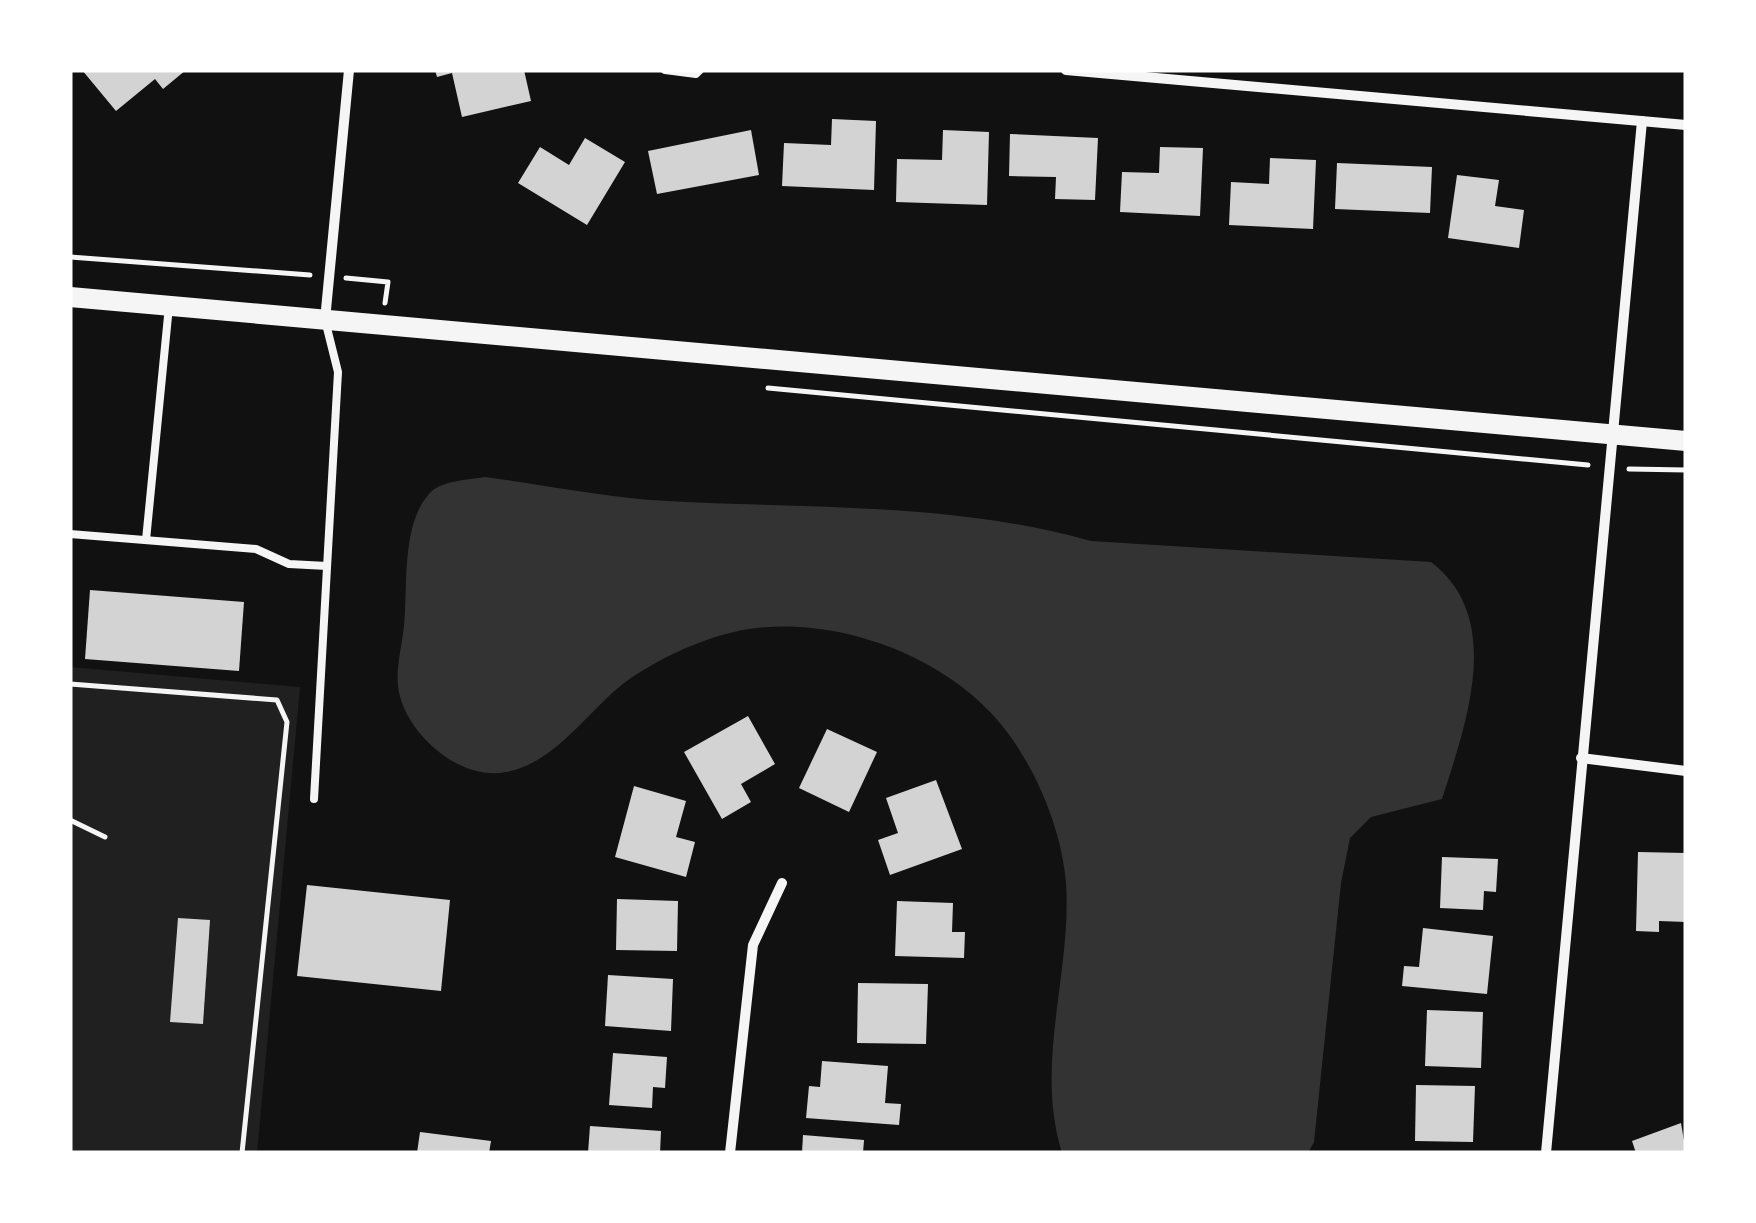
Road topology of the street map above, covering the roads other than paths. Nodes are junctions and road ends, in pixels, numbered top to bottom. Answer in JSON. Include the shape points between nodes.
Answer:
{"nodes":[{"id":1,"x":349,"y":70,"type":"edge"},
{"id":2,"x":664,"y":70,"type":"edge"},
{"id":3,"x":700,"y":70,"type":"edge"},
{"id":4,"x":1066,"y":70,"type":"edge"},
{"id":5,"x":1642,"y":121,"type":"junction"},
{"id":6,"x":1686,"y":125,"type":"edge"},
{"id":7,"x":70,"y":298,"type":"edge"},
{"id":8,"x":169,"y":306,"type":"junction"},
{"id":9,"x":325,"y":320,"type":"junction"},
{"id":10,"x":1612,"y":434,"type":"junction"},
{"id":11,"x":1686,"y":441,"type":"edge"},
{"id":12,"x":70,"y":534,"type":"edge"},
{"id":13,"x":146,"y":540,"type":"junction"},
{"id":14,"x":327,"y":566,"type":"junction"},
{"id":15,"x":1581,"y":758,"type":"junction"},
{"id":16,"x":1686,"y":771,"type":"edge"},
{"id":17,"x":314,"y":799,"type":"dead end"},
{"id":18,"x":782,"y":883,"type":"dead end"},
{"id":19,"x":730,"y":1153,"type":"edge"},
{"id":20,"x":1546,"y":1153,"type":"edge"}],
"edges":[{"from":1,"to":9,"type":"street"},
{"from":2,"to":3,"type":"lane"},
{"from":4,"to":5,"type":"street"},
{"from":5,"to":6,"type":"street"},
{"from":5,"to":10,"type":"street"},
{"from":7,"to":8,"type":"main road"},
{"from":8,"to":9,"type":"main road"},
{"from":8,"to":13,"type":"lane"},
{"from":9,"to":10,"type":"main road"},
{"from":9,"to":14,"type":"lane","via":[[338,372]]},
{"from":10,"to":11,"type":"main road"},
{"from":10,"to":15,"type":"street"},
{"from":12,"to":13,"type":"lane"},
{"from":13,"to":14,"type":"lane","via":[[256,549],[289,564]]},
{"from":14,"to":17,"type":"lane"},
{"from":15,"to":16,"type":"street"},
{"from":15,"to":20,"type":"street"},
{"from":18,"to":19,"type":"street","via":[[754,945]]}]}
